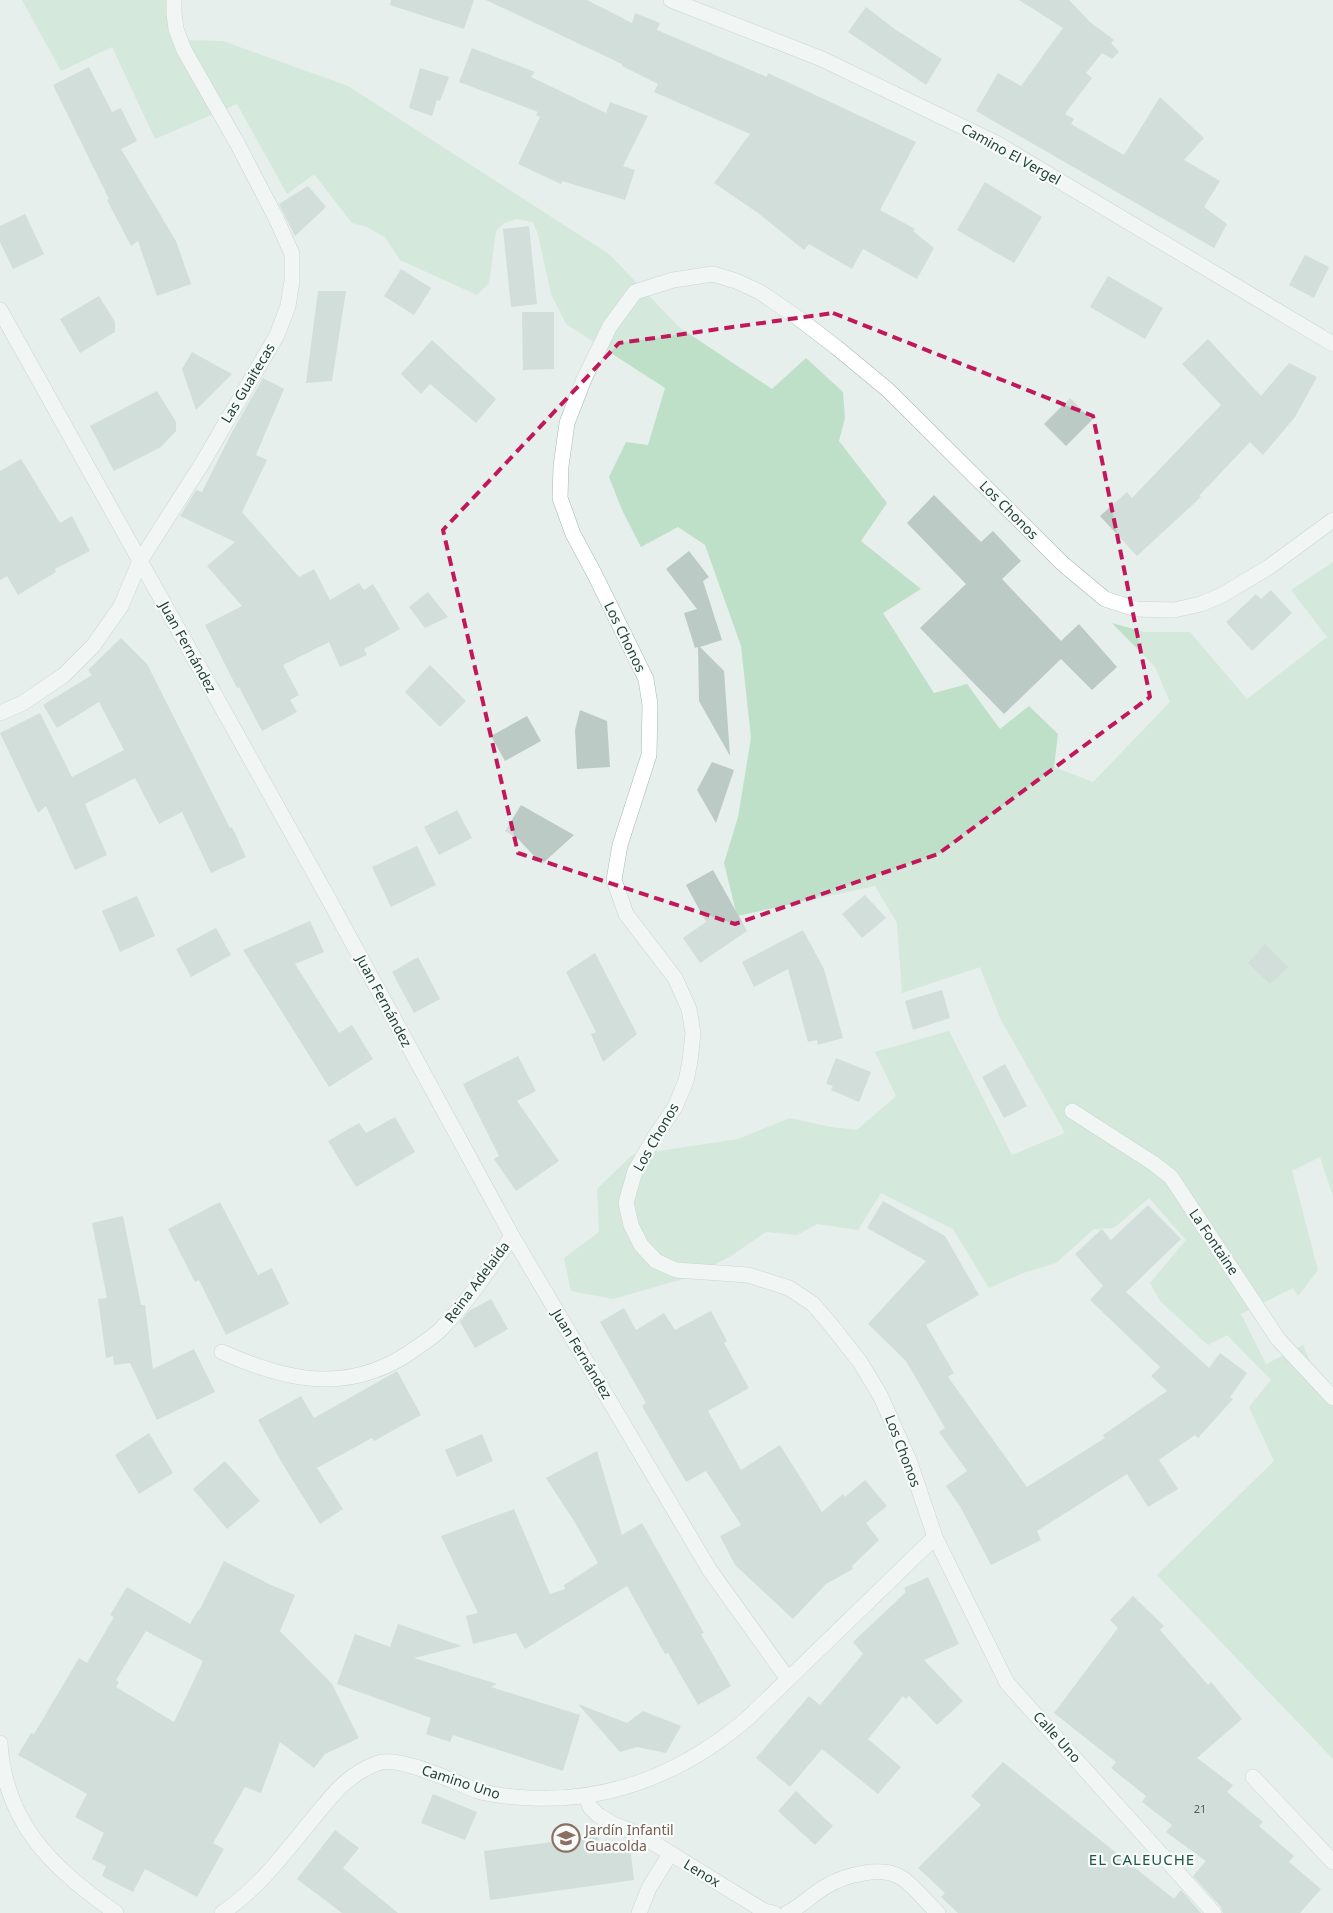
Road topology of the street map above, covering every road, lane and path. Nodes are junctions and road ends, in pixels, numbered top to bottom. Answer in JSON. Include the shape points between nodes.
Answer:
{"nodes":[{"id":1,"x":174,"y":0,"type":"edge"},
{"id":2,"x":671,"y":0,"type":"edge"},
{"id":3,"x":0,"y":310,"type":"edge"},
{"id":4,"x":1333,"y":344,"type":"edge"},
{"id":5,"x":1333,"y":520,"type":"edge"},
{"id":6,"x":140,"y":561,"type":"junction"},
{"id":7,"x":0,"y":713,"type":"edge"},
{"id":8,"x":1072,"y":1111,"type":"dead end"},
{"id":9,"x":512,"y":1236,"type":"junction"},
{"id":10,"x":222,"y":1352,"type":"dead end"},
{"id":11,"x":1333,"y":1398,"type":"edge"},
{"id":12,"x":935,"y":1537,"type":"junction"},
{"id":13,"x":788,"y":1680,"type":"junction"},
{"id":14,"x":0,"y":1743,"type":"edge"},
{"id":15,"x":1253,"y":1777,"type":"dead end"},
{"id":16,"x":586,"y":1796,"type":"junction"},
{"id":17,"x":670,"y":1854,"type":"junction"},
{"id":18,"x":1333,"y":1862,"type":"edge"},
{"id":19,"x":116,"y":1913,"type":"edge"},
{"id":20,"x":222,"y":1913,"type":"edge"},
{"id":21,"x":639,"y":1913,"type":"edge"},
{"id":22,"x":774,"y":1913,"type":"edge"},
{"id":23,"x":787,"y":1913,"type":"edge"},
{"id":24,"x":938,"y":1913,"type":"edge"},
{"id":25,"x":1214,"y":1913,"type":"edge"}],
"edges":[{"from":1,"to":6,"type":"street","name":"Las Guaitecas","via":[[176,29],[184,50],[237,143],[292,254],[292,281],[288,306],[277,335]]},
{"from":2,"to":4,"type":"street","name":"Camino El Vergel","via":[[822,59],[996,143]]},
{"from":3,"to":6,"type":"street","name":"Juan Fernández"},
{"from":5,"to":12,"type":"street","name":"Los Chonos","via":[[1269,567],[1201,604],[1174,610],[1136,609],[1105,599],[1062,564],[888,390],[836,347],[760,292],[713,274],[672,280],[635,292],[610,326],[584,379],[567,423],[560,498],[572,534],[646,679],[650,705],[649,755],[620,845],[614,880],[626,914],[675,978],[689,1009],[693,1033],[686,1081],[675,1108],[635,1172],[626,1203],[631,1226],[641,1245],[656,1262],[676,1270],[748,1275],[789,1288],[813,1304],[860,1362],[880,1395],[909,1460]]},
{"from":6,"to":7,"type":"street","name":"Las Guaitecas","via":[[121,606],[93,646],[64,675],[23,703]]},
{"from":6,"to":9,"type":"street","name":"Juan Fernández"},
{"from":8,"to":11,"type":"street","name":"La Fontaine","via":[[1170,1177],[1278,1339]]},
{"from":9,"to":10,"type":"street","name":"Reina Adelaida","via":[[475,1290],[440,1331],[402,1360],[372,1372],[338,1380],[298,1376],[268,1371]]},
{"from":9,"to":13,"type":"street","name":"Juan Fernández","via":[[709,1569]]},
{"from":12,"to":13,"type":"street"},
{"from":12,"to":25,"type":"street","name":"Calle Uno","via":[[1007,1683]]},
{"from":13,"to":16,"type":"street","name":"Camino Uno","via":[[723,1740],[673,1770],[631,1786]]},
{"from":14,"to":19,"type":"street","via":[[6,1784],[28,1833],[57,1866]]},
{"from":15,"to":18,"type":"street"},
{"from":16,"to":17,"type":"street","name":"Lenox","via":[[598,1815],[639,1834]]},
{"from":16,"to":20,"type":"street","name":"Camino Uno","via":[[507,1797],[481,1792],[402,1763],[380,1762],[358,1771],[340,1785],[261,1881]]},
{"from":17,"to":21,"type":"street","via":[[649,1888]]},
{"from":17,"to":22,"type":"street","name":"Lenox","via":[[764,1911]]},
{"from":23,"to":24,"type":"street","via":[[799,1908],[825,1886],[858,1873],[882,1871],[902,1877]]}]}
